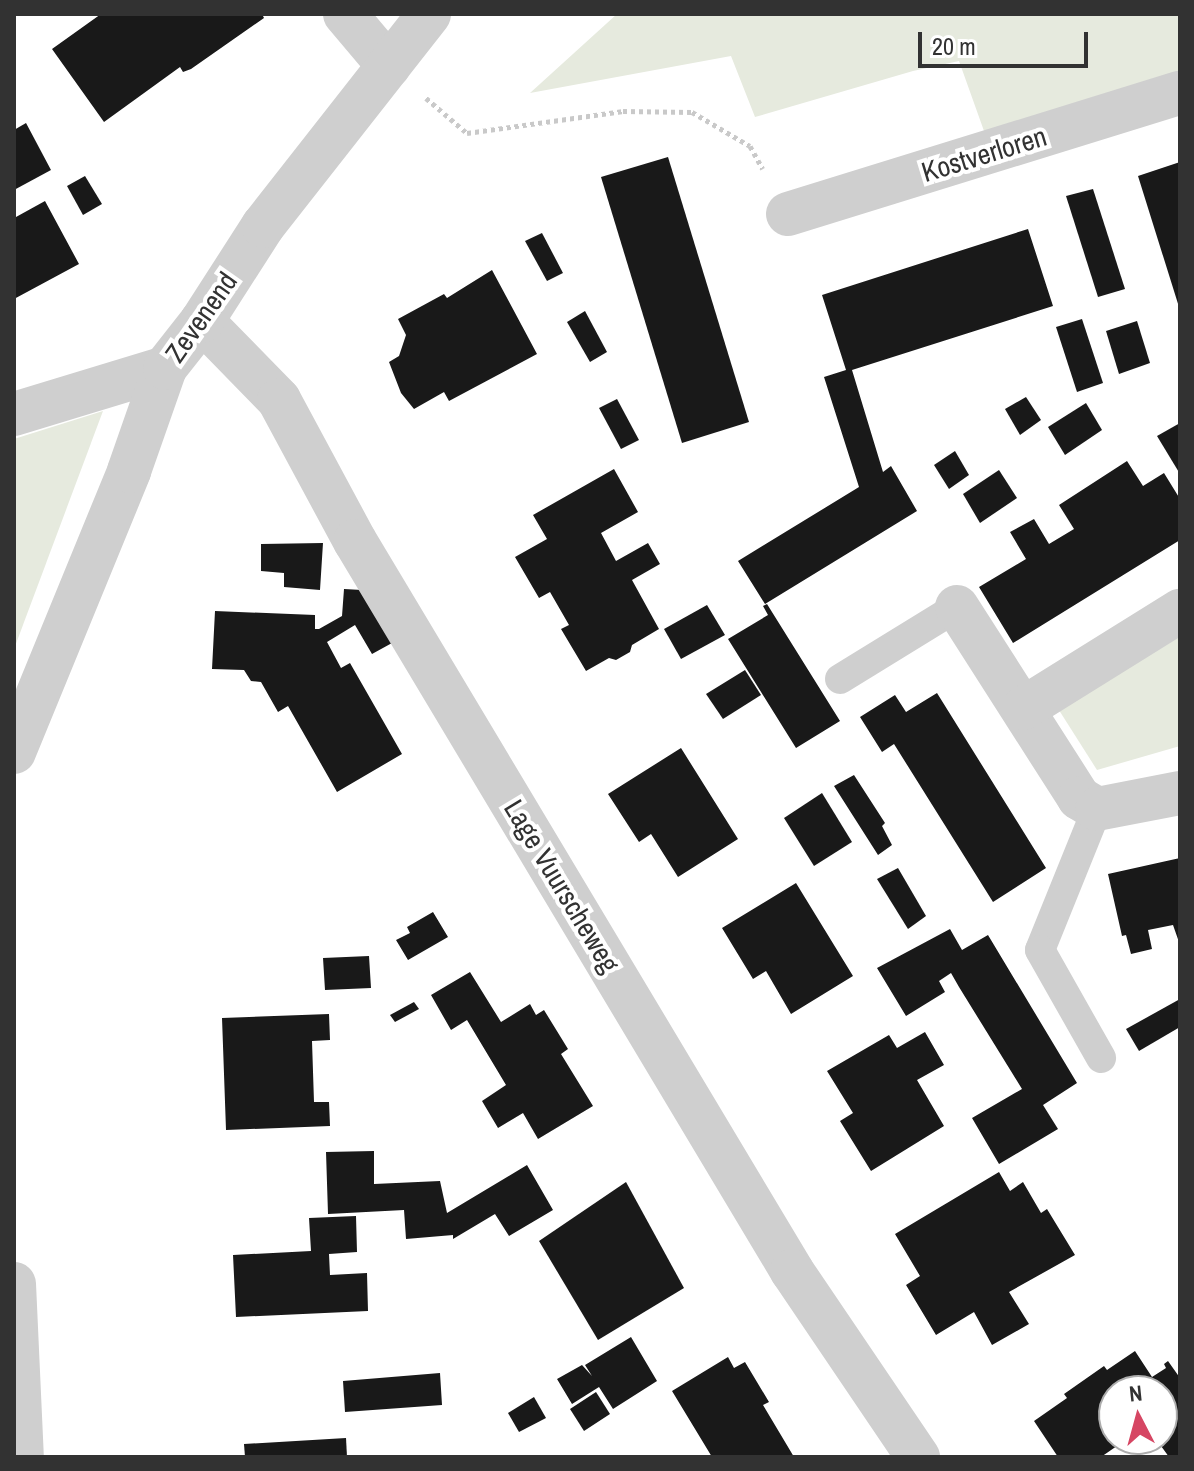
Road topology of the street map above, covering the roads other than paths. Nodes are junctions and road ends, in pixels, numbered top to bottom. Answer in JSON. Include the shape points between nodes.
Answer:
{"nodes":[{"id":1,"x":345,"y":14,"type":"edge"},
{"id":2,"x":429,"y":14,"type":"edge"},
{"id":3,"x":389,"y":66,"type":"junction"},
{"id":4,"x":1180,"y":93,"type":"edge"},
{"id":5,"x":788,"y":214,"type":"road end"},
{"id":6,"x":202,"y":321,"type":"junction"},
{"id":7,"x":165,"y":368,"type":"junction"},
{"id":8,"x":14,"y":414,"type":"edge"},
{"id":9,"x":957,"y":607,"type":"joint"},
{"id":10,"x":1180,"y":611,"type":"edge"},
{"id":11,"x":840,"y":679,"type":"dead end"},
{"id":12,"x":1024,"y":708,"type":"junction"},
{"id":13,"x":14,"y":752,"type":"edge"},
{"id":14,"x":1180,"y":793,"type":"edge"},
{"id":15,"x":1097,"y":809,"type":"junction"},
{"id":16,"x":1101,"y":1058,"type":"dead end"},
{"id":17,"x":14,"y":1284,"type":"edge"},
{"id":18,"x":22,"y":1457,"type":"edge"},
{"id":19,"x":918,"y":1457,"type":"edge"}],
"edges":[{"from":1,"to":3,"type":"street"},
{"from":2,"to":3,"type":"street","name":"Zevenend"},
{"from":3,"to":6,"type":"street","name":"Zevenend","via":[[263,226]]},
{"from":4,"to":5,"type":"street","name":"Kostverloren"},
{"from":6,"to":7,"type":"street","name":"Zevenend"},
{"from":6,"to":19,"type":"street","name":"Lage Vuurscheweg","via":[[279,400],[355,541],[784,1257]]},
{"from":7,"to":8,"type":"street"},
{"from":7,"to":13,"type":"street","name":"Zevenend","via":[[129,471]]},
{"from":9,"to":11,"type":"lane"},
{"from":9,"to":12,"type":"street"},
{"from":10,"to":12,"type":"street"},
{"from":12,"to":15,"type":"street","via":[[1079,798]]},
{"from":14,"to":15,"type":"street"},
{"from":15,"to":16,"type":"lane","via":[[1040,950]]},
{"from":17,"to":18,"type":"street"}]}
